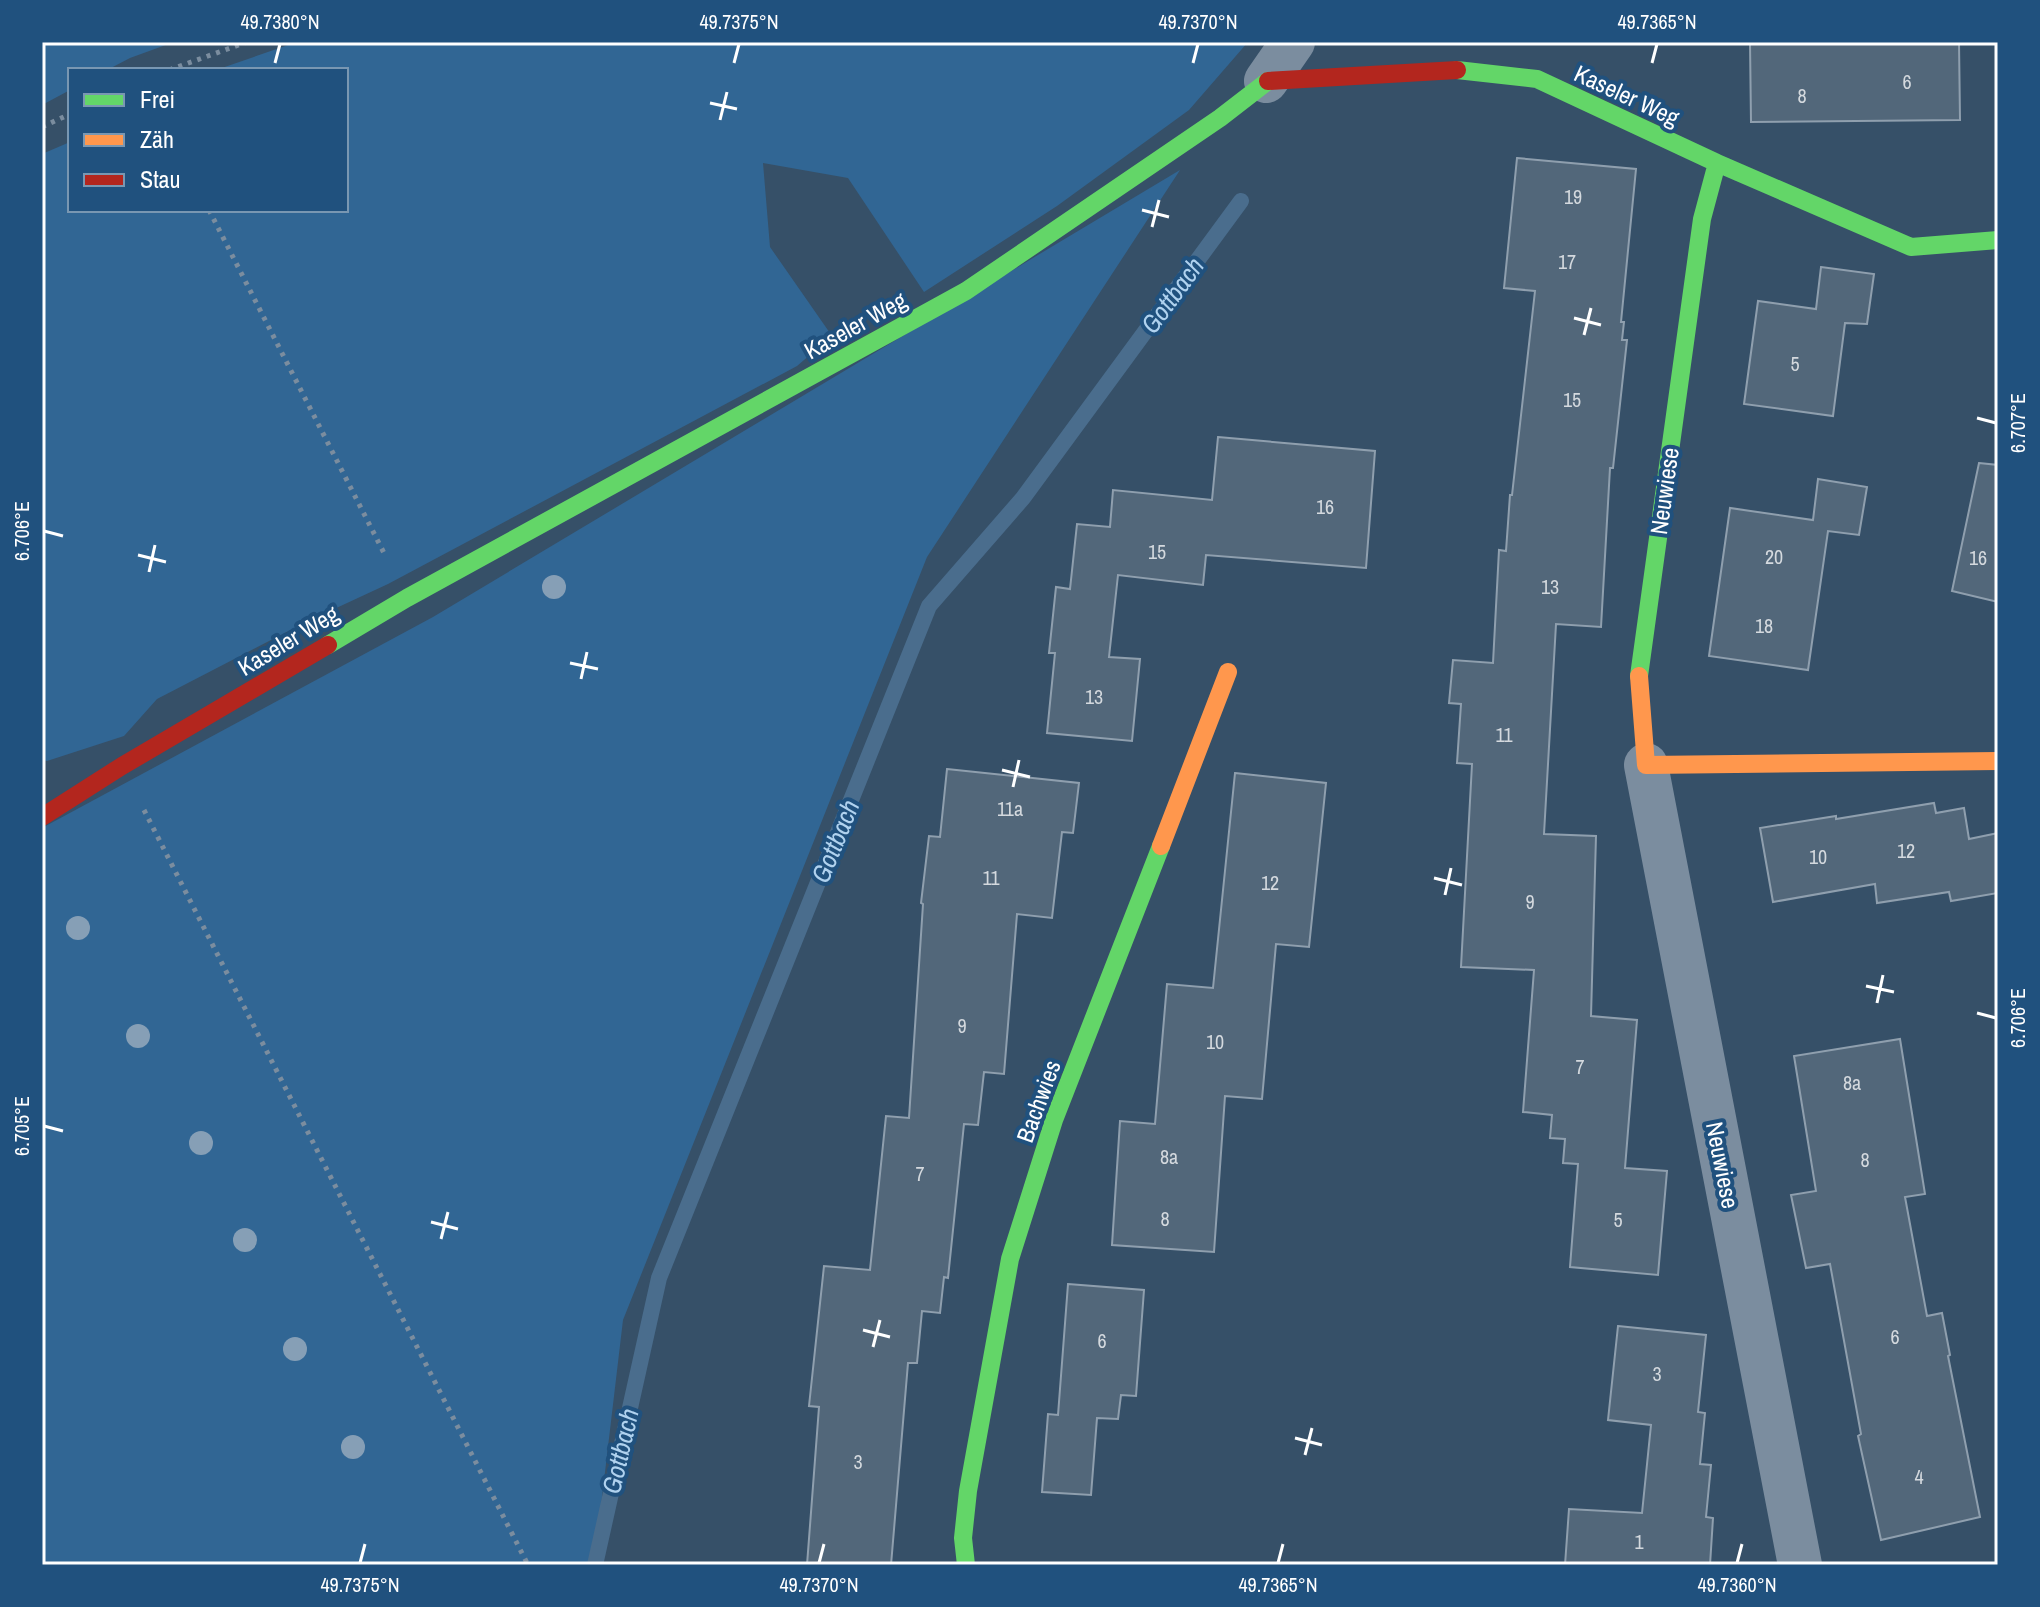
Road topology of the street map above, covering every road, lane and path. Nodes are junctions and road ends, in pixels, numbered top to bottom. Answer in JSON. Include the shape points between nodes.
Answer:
{"nodes":[{"id":1,"x":247,"y":42,"type":"edge"},
{"id":2,"x":1293,"y":42,"type":"edge"},
{"id":3,"x":175,"y":68,"type":"edge"},
{"id":4,"x":1266,"y":81,"type":"junction"},
{"id":5,"x":68,"y":115,"type":"edge"},
{"id":6,"x":42,"y":127,"type":"edge"},
{"id":7,"x":1717,"y":163,"type":"junction"},
{"id":8,"x":210,"y":212,"type":"edge"},
{"id":9,"x":1998,"y":240,"type":"edge"},
{"id":10,"x":407,"y":598,"type":"junction"},
{"id":11,"x":1228,"y":672,"type":"dead end"},
{"id":12,"x":1998,"y":761,"type":"edge"},
{"id":13,"x":1646,"y":765,"type":"junction"},
{"id":14,"x":122,"y":766,"type":"junction"},
{"id":15,"x":42,"y":817,"type":"edge"},
{"id":16,"x":528,"y":1565,"type":"edge"},
{"id":17,"x":966,"y":1565,"type":"edge"},
{"id":18,"x":1800,"y":1565,"type":"edge"}],
"edges":[{"from":1,"to":3,"type":"path"},
{"from":2,"to":4,"type":"street"},
{"from":4,"to":7,"type":"street","name":"Kaseler Weg","via":[[1459,70],[1537,79]]},
{"from":4,"to":10,"type":"street","name":"Kaseler Weg","via":[[966,291]]},
{"from":5,"to":6,"type":"path"},
{"from":7,"to":9,"type":"street","name":"Kaseler Weg","via":[[1911,247]]},
{"from":7,"to":13,"type":"street","name":"Neuwiese","via":[[1702,219],[1638,683]]},
{"from":8,"to":10,"type":"path"},
{"from":10,"to":14,"type":"street","name":"Kaseler Weg"},
{"from":11,"to":17,"type":"street","name":"Bachwies","via":[[1054,1120],[1010,1259],[968,1491]]},
{"from":12,"to":13,"type":"street"},
{"from":13,"to":18,"type":"street","name":"Neuwiese"},
{"from":14,"to":15,"type":"street","name":"Kaseler Weg"},
{"from":14,"to":16,"type":"path"}]}
